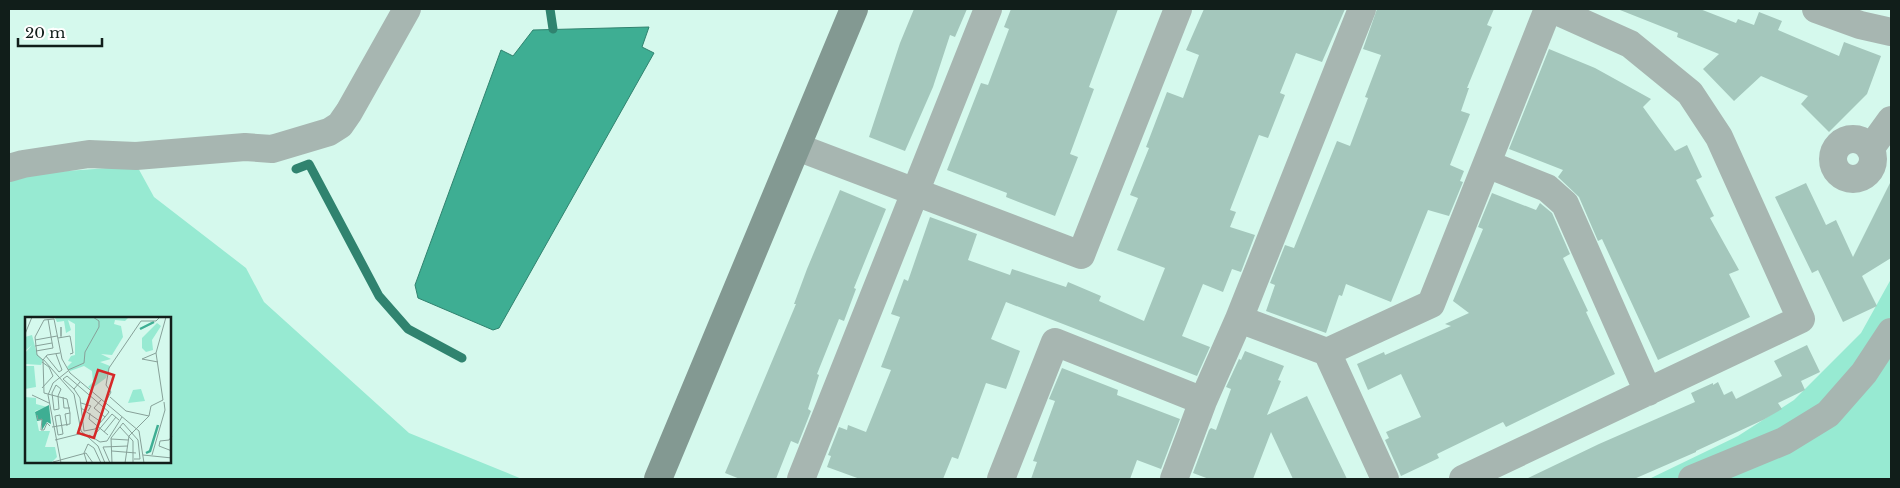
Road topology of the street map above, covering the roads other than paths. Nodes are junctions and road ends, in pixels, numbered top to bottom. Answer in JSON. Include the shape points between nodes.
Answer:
{"nodes":[{"id":1,"x":407,"y":9,"type":"edge"},
{"id":2,"x":854,"y":9,"type":"edge"},
{"id":3,"x":988,"y":9,"type":"edge"},
{"id":4,"x":1178,"y":9,"type":"edge"},
{"id":5,"x":1362,"y":9,"type":"edge"},
{"id":6,"x":1550,"y":9,"type":"edge"},
{"id":7,"x":1816,"y":9,"type":"edge"},
{"id":8,"x":1891,"y":32,"type":"edge"},
{"id":9,"x":1891,"y":120,"type":"edge"},
{"id":10,"x":797,"y":147,"type":"junction"},
{"id":11,"x":1870,"y":149,"type":"dead end"},
{"id":12,"x":1487,"y":164,"type":"junction"},
{"id":13,"x":9,"y":168,"type":"edge"},
{"id":14,"x":917,"y":191,"type":"junction"},
{"id":15,"x":1239,"y":319,"type":"junction"},
{"id":16,"x":1891,"y":332,"type":"edge"},
{"id":17,"x":1327,"y":352,"type":"junction"},
{"id":18,"x":1648,"y":392,"type":"junction"},
{"id":19,"x":1203,"y":400,"type":"junction"},
{"id":20,"x":658,"y":479,"type":"edge"},
{"id":21,"x":801,"y":479,"type":"edge"},
{"id":22,"x":1001,"y":479,"type":"edge"},
{"id":23,"x":1174,"y":479,"type":"edge"},
{"id":24,"x":1385,"y":479,"type":"edge"},
{"id":25,"x":1462,"y":479,"type":"edge"},
{"id":26,"x":1692,"y":479,"type":"edge"}],
"edges":[{"from":1,"to":13,"type":"street","via":[[349,112],[340,125],[329,132],[272,149],[245,147],[136,156],[89,154]]},
{"from":2,"to":10,"type":"street"},
{"from":3,"to":14,"type":"street"},
{"from":4,"to":14,"type":"street","via":[[1081,255]]},
{"from":5,"to":15,"type":"street"},
{"from":6,"to":12,"type":"street"},
{"from":6,"to":18,"type":"street","via":[[1630,44],[1690,93],[1718,137],[1802,319]]},
{"from":7,"to":8,"type":"street"},
{"from":9,"to":11,"type":"street"},
{"from":10,"to":14,"type":"street"},
{"from":10,"to":20,"type":"street"},
{"from":12,"to":17,"type":"street","via":[[1431,304]]},
{"from":12,"to":18,"type":"street","via":[[1547,188],[1565,204]]},
{"from":14,"to":21,"type":"street"},
{"from":15,"to":17,"type":"street"},
{"from":15,"to":19,"type":"street"},
{"from":16,"to":26,"type":"street","via":[[1864,373],[1828,414],[1784,442]]},
{"from":17,"to":24,"type":"street"},
{"from":18,"to":25,"type":"street"},
{"from":19,"to":22,"type":"street","via":[[1055,342]]},
{"from":19,"to":23,"type":"street"}]}
